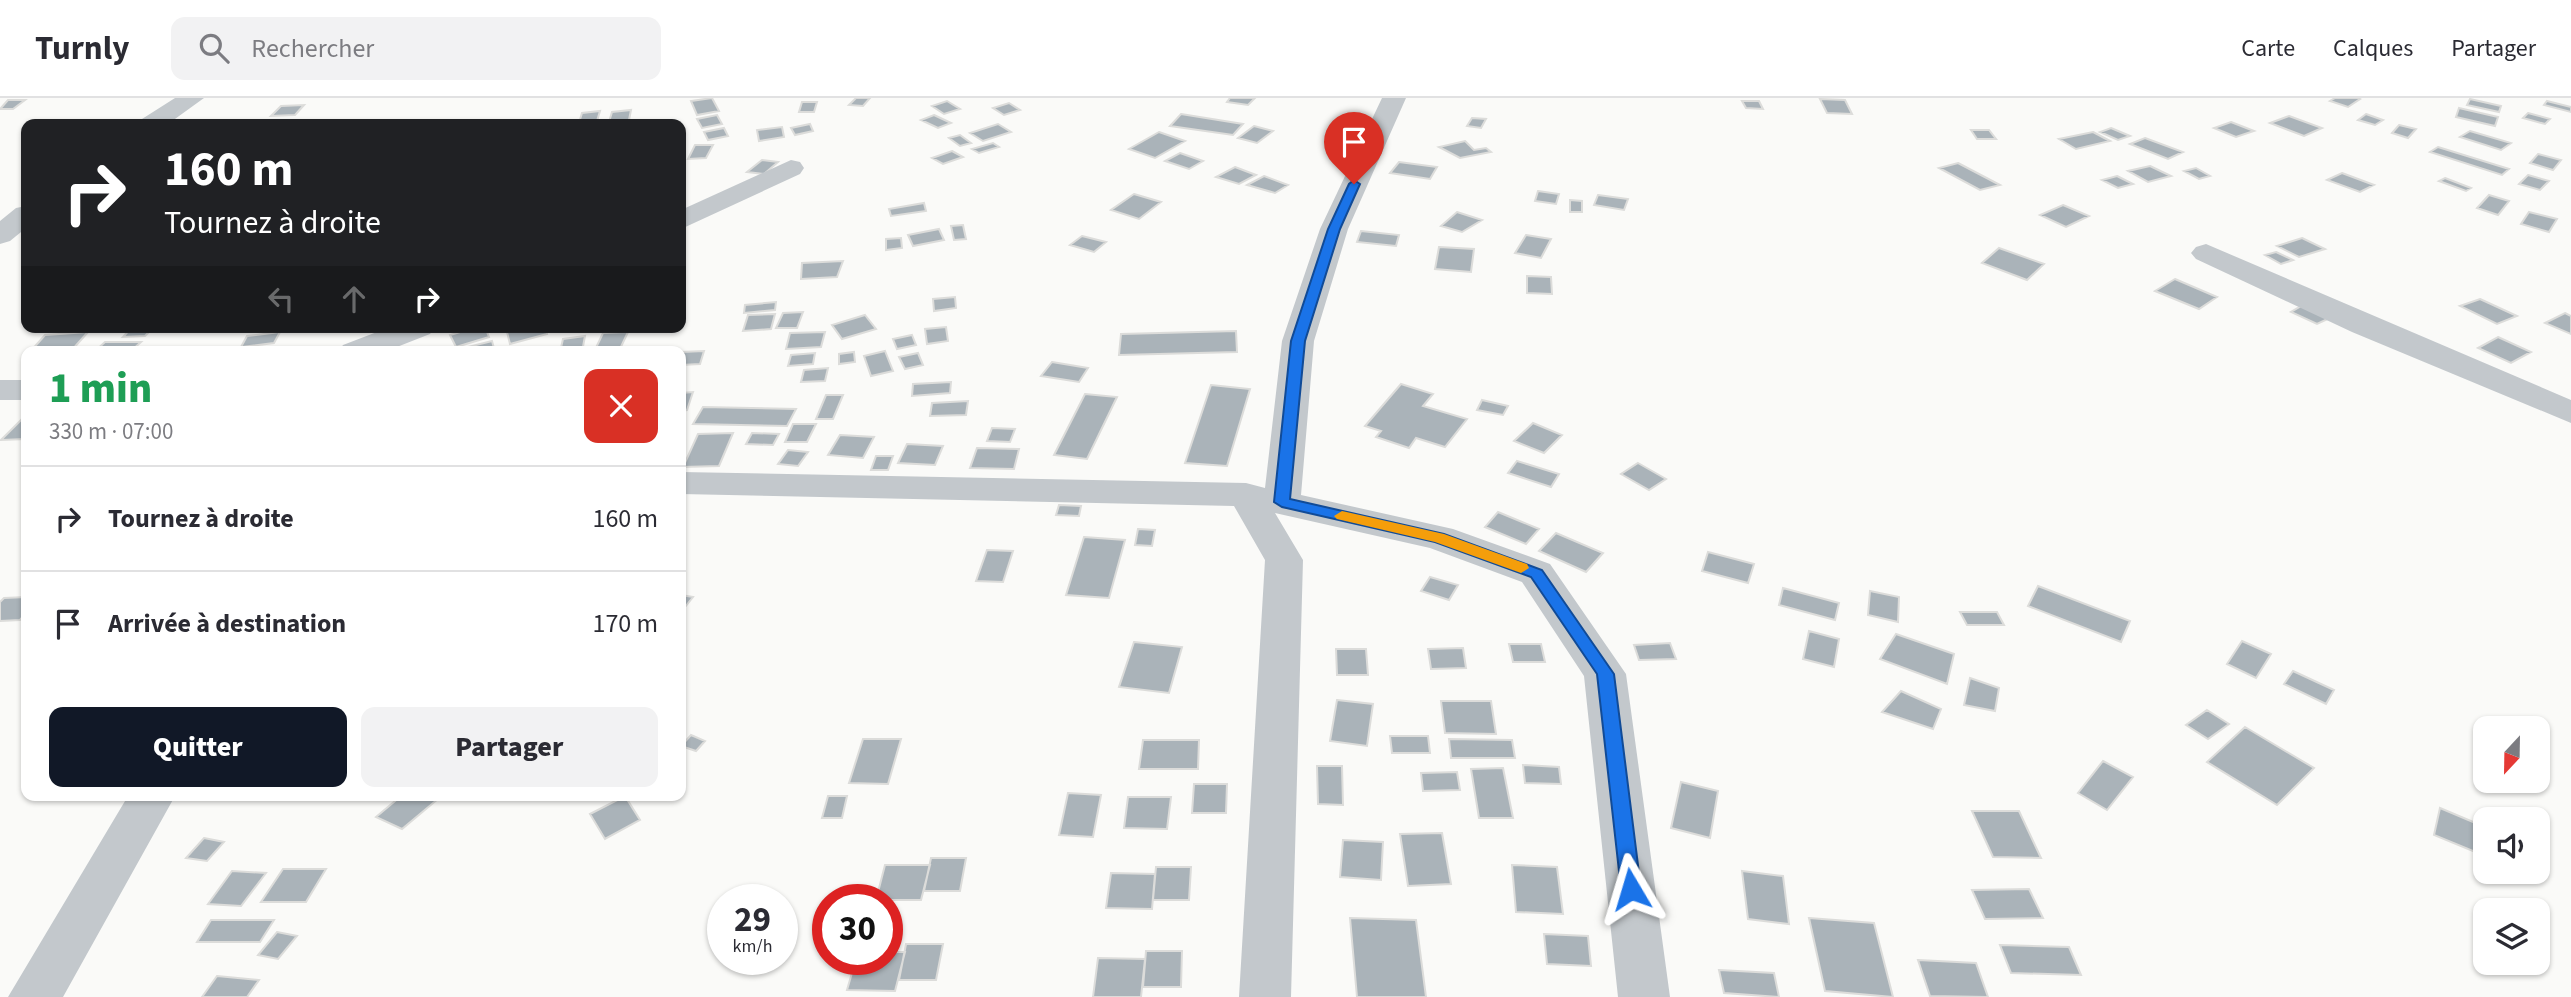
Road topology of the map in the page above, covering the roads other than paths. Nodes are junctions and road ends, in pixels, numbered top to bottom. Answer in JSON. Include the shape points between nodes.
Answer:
{"nodes":[{"id":1,"x":192,"y":98,"type":"edge"},
{"id":2,"x":1394,"y":98,"type":"edge"},
{"id":3,"x":159,"y":119,"type":"edge"},
{"id":4,"x":791,"y":168,"type":"dead end"},
{"id":5,"x":21,"y":218,"type":"edge"},
{"id":6,"x":686,"y":219,"type":"edge"},
{"id":7,"x":0,"y":235,"type":"edge"},
{"id":8,"x":2206,"y":253,"type":"dead end"},
{"id":9,"x":403,"y":333,"type":"edge"},
{"id":10,"x":370,"y":346,"type":"edge"},
{"id":11,"x":0,"y":390,"type":"edge"},
{"id":12,"x":21,"y":390,"type":"edge"},
{"id":13,"x":2571,"y":413,"type":"edge"},
{"id":14,"x":686,"y":483,"type":"edge"},
{"id":15,"x":1264,"y":499,"type":"junction"},
{"id":16,"x":149,"y":801,"type":"edge"},
{"id":17,"x":34,"y":997,"type":"edge"},
{"id":18,"x":1265,"y":997,"type":"edge"},
{"id":19,"x":1644,"y":997,"type":"edge"}],
"edges":[{"from":1,"to":3,"type":"street"},
{"from":2,"to":15,"type":"street","via":[[1334,229],[1298,341]]},
{"from":4,"to":6,"type":"street"},
{"from":5,"to":7,"type":"street"},
{"from":8,"to":13,"type":"street","via":[[2363,326]]},
{"from":9,"to":10,"type":"street"},
{"from":11,"to":12,"type":"street"},
{"from":14,"to":15,"type":"street"},
{"from":15,"to":18,"type":"street","via":[[1284,560]]},
{"from":15,"to":19,"type":"street","via":[[1439,537],[1536,573],[1605,674]]},
{"from":16,"to":17,"type":"street"}]}
